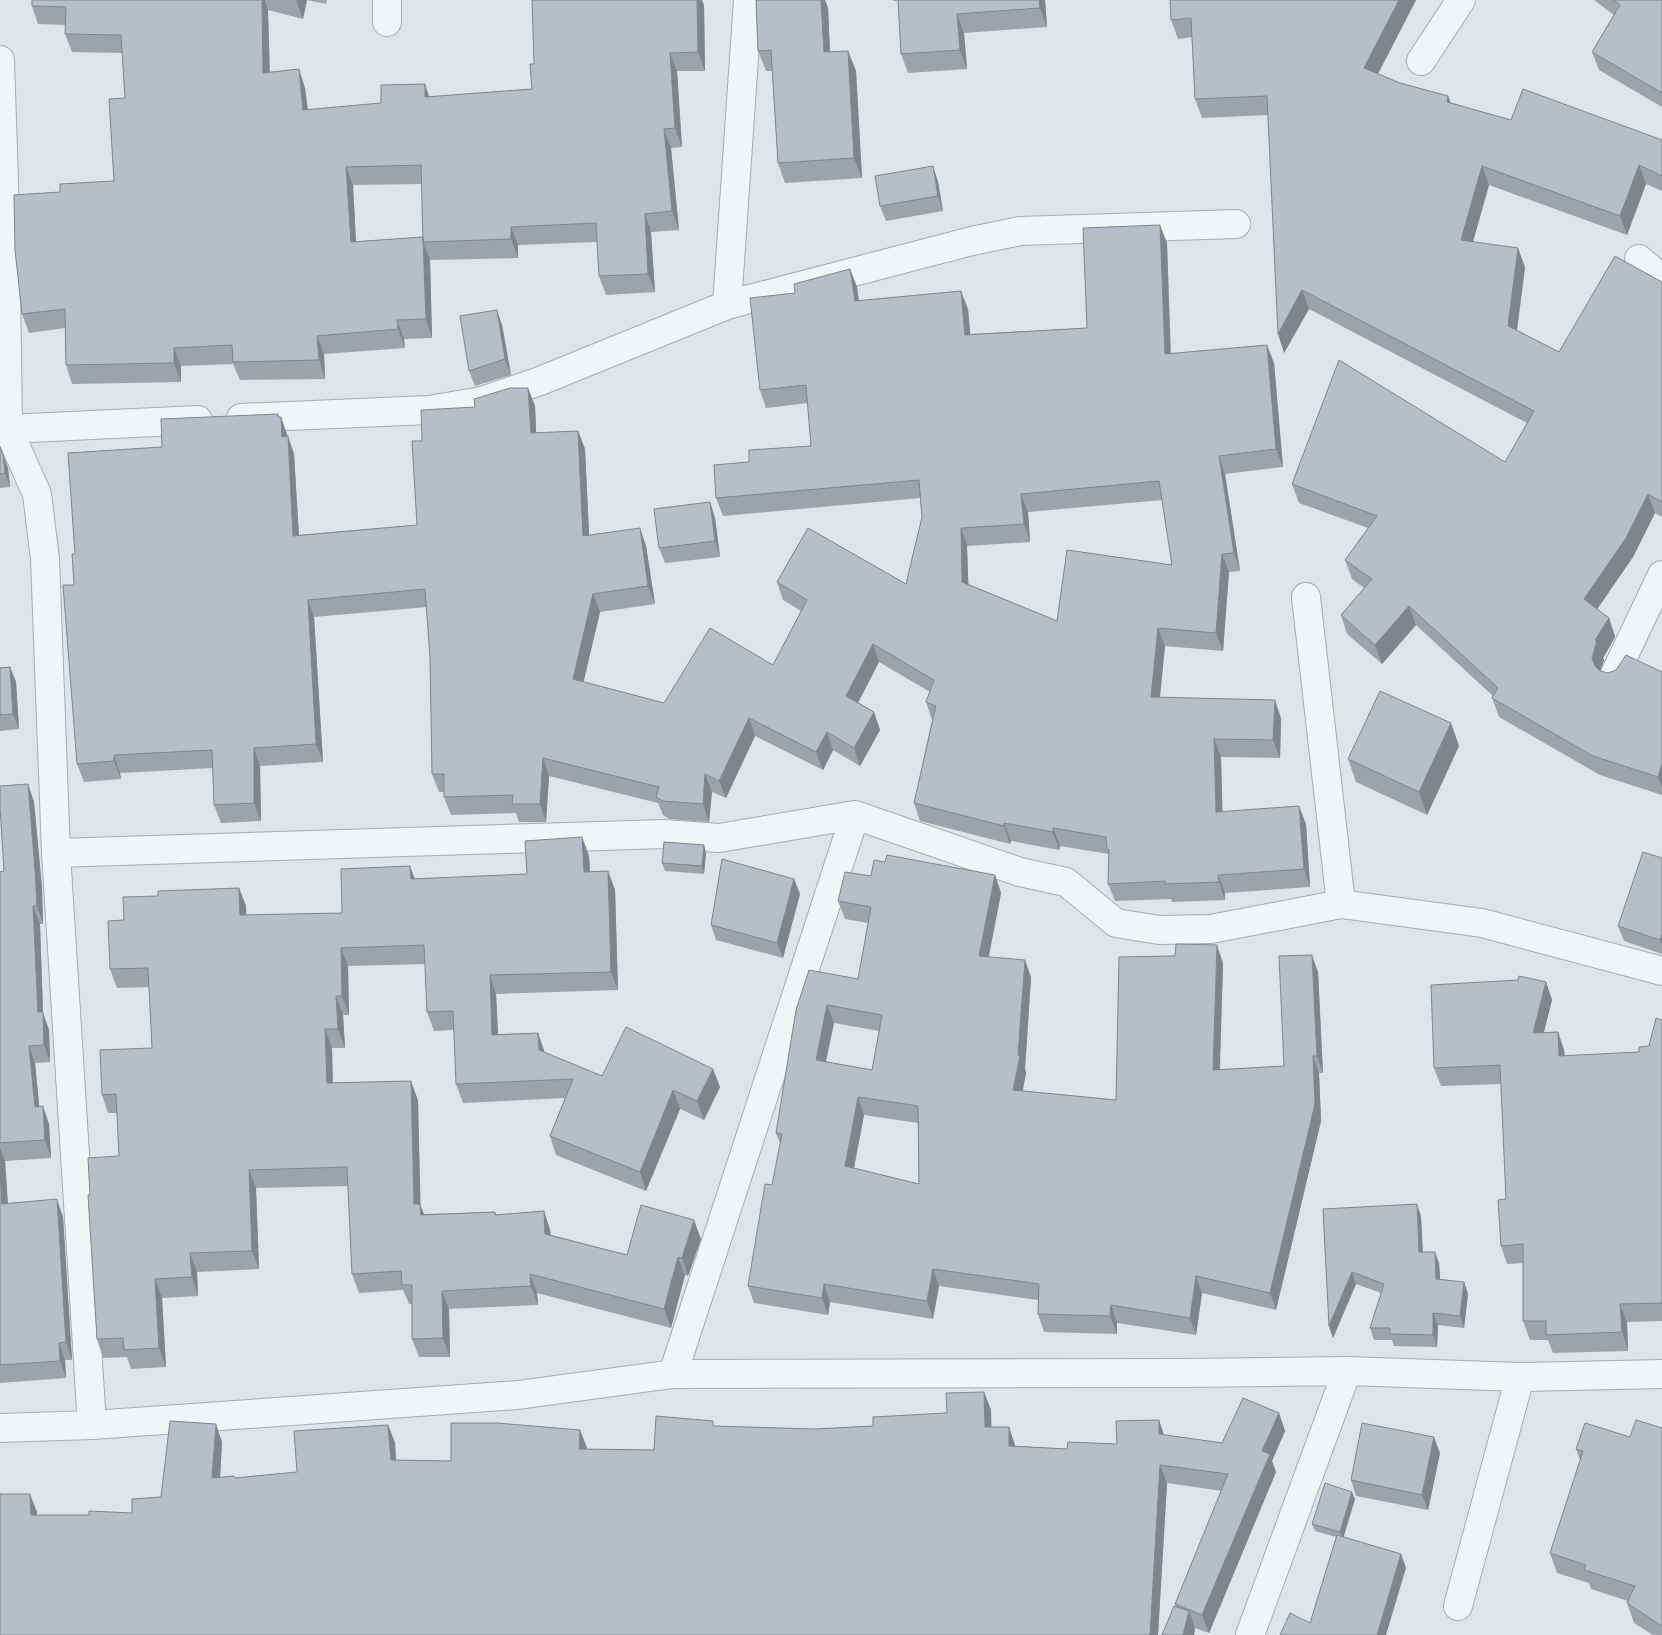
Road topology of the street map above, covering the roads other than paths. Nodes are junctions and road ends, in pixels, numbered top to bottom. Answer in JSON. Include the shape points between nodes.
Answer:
{"nodes":[{"id":1,"x":748,"y":0,"type":"edge"},
{"id":2,"x":1461,"y":0,"type":"edge"},
{"id":3,"x":0,"y":60,"type":"edge"},
{"id":4,"x":1421,"y":61,"type":"dead end"},
{"id":5,"x":1236,"y":224,"type":"dead end"},
{"id":6,"x":1638,"y":259,"type":"dead end"},
{"id":7,"x":1662,"y":279,"type":"edge"},
{"id":8,"x":728,"y":305,"type":"junction"},
{"id":9,"x":8,"y":429,"type":"junction"},
{"id":10,"x":1662,"y":575,"type":"edge"},
{"id":11,"x":1306,"y":596,"type":"dead end"},
{"id":12,"x":1614,"y":676,"type":"edge"},
{"id":13,"x":855,"y":815,"type":"junction"},
{"id":14,"x":56,"y":853,"type":"junction"},
{"id":15,"x":1341,"y":904,"type":"junction"},
{"id":16,"x":1662,"y":972,"type":"edge"},
{"id":17,"x":1347,"y":1370,"type":"junction"},
{"id":18,"x":673,"y":1374,"type":"junction"},
{"id":19,"x":1662,"y":1374,"type":"edge"},
{"id":20,"x":1520,"y":1377,"type":"junction"},
{"id":21,"x":92,"y":1424,"type":"junction"},
{"id":22,"x":0,"y":1428,"type":"edge"},
{"id":23,"x":1458,"y":1606,"type":"dead end"},
{"id":24,"x":1250,"y":1635,"type":"edge"}],
"edges":[{"from":1,"to":8,"type":"street"},
{"from":2,"to":4,"type":"street"},
{"from":3,"to":9,"type":"street"},
{"from":5,"to":8,"type":"street","via":[[1020,231]]},
{"from":6,"to":7,"type":"street"},
{"from":8,"to":9,"type":"street","via":[[482,401],[429,410]]},
{"from":9,"to":14,"type":"street","via":[[37,494],[45,559]]},
{"from":10,"to":12,"type":"street"},
{"from":11,"to":15,"type":"street"},
{"from":13,"to":14,"type":"street","via":[[719,838],[664,834]]},
{"from":13,"to":15,"type":"street","via":[[1020,872],[1066,882],[1116,923],[1158,930],[1211,929]]},
{"from":13,"to":18,"type":"street"},
{"from":14,"to":21,"type":"street"},
{"from":15,"to":16,"type":"street","via":[[1482,923]]},
{"from":17,"to":18,"type":"street"},
{"from":17,"to":20,"type":"street"},
{"from":17,"to":24,"type":"street"},
{"from":18,"to":21,"type":"street","via":[[518,1395]]},
{"from":19,"to":20,"type":"street"},
{"from":20,"to":23,"type":"street"},
{"from":21,"to":22,"type":"street"}]}
